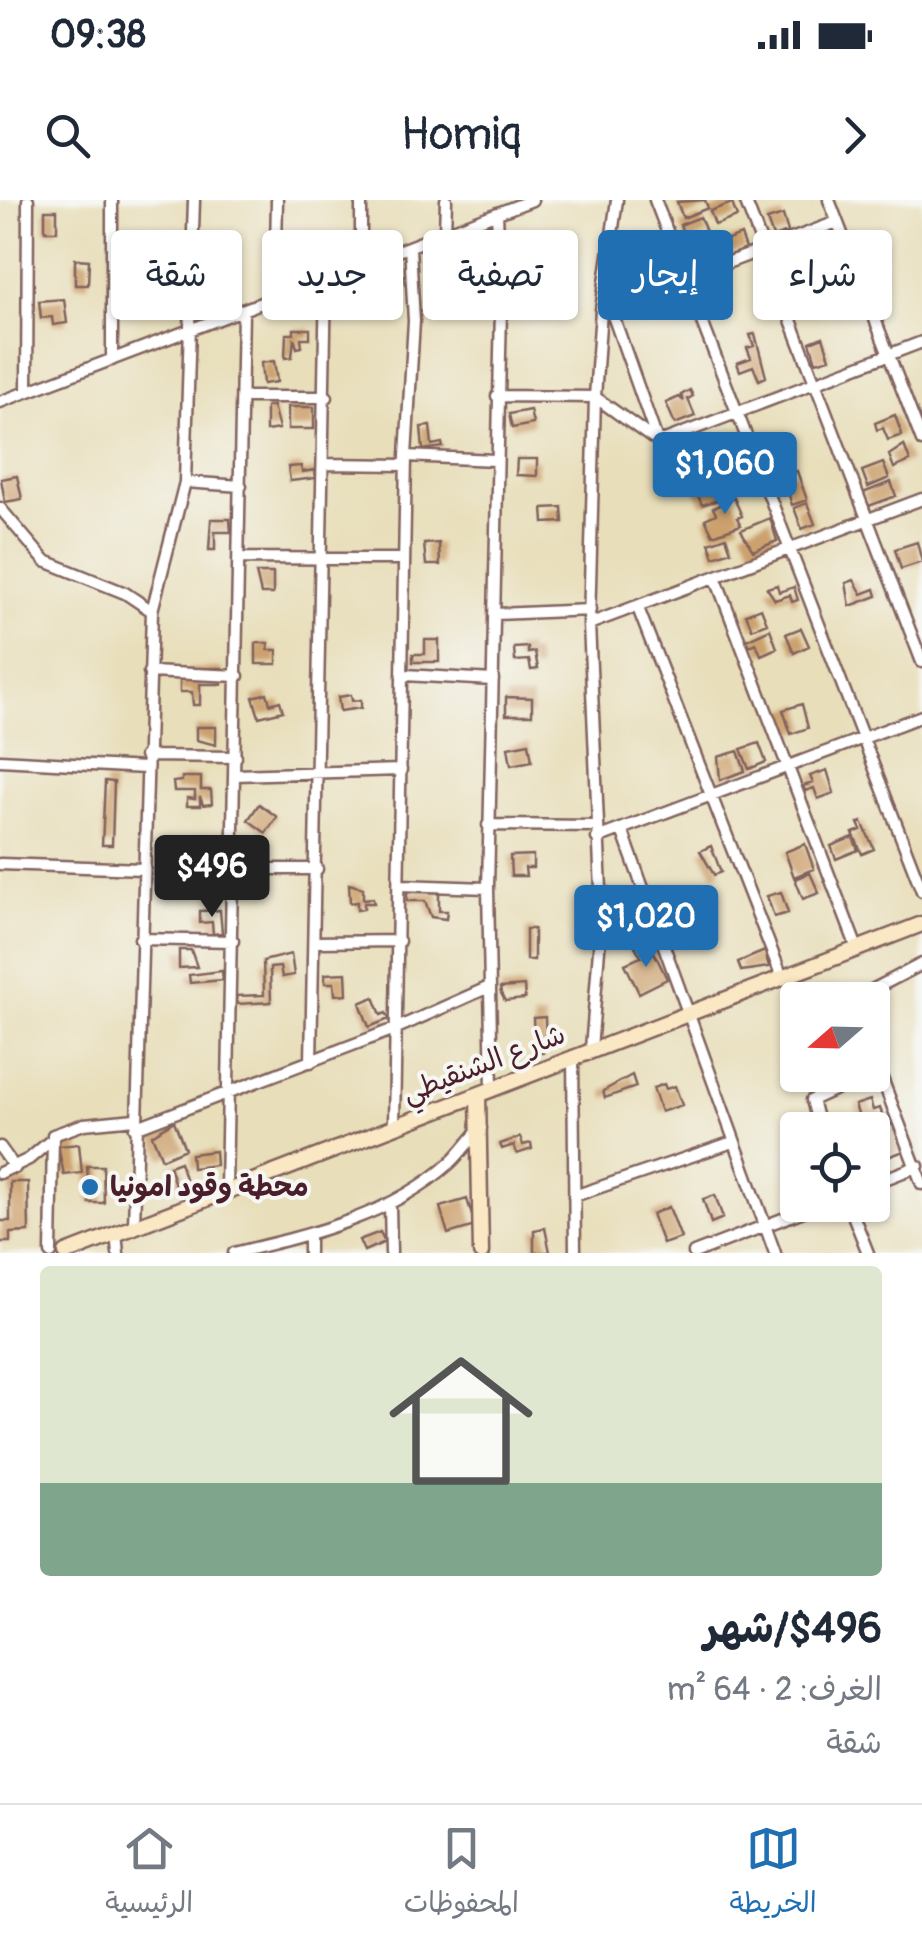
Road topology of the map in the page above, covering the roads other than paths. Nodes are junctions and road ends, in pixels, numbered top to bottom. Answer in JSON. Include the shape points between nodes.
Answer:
{"nodes":[{"id":1,"x":28,"y":200,"type":"edge"},
{"id":2,"x":112,"y":200,"type":"edge"},
{"id":3,"x":194,"y":200,"type":"edge"},
{"id":4,"x":277,"y":200,"type":"edge"},
{"id":5,"x":360,"y":200,"type":"edge"},
{"id":6,"x":446,"y":200,"type":"edge"},
{"id":7,"x":529,"y":200,"type":"edge"},
{"id":8,"x":618,"y":200,"type":"edge"},
{"id":9,"x":654,"y":200,"type":"edge"},
{"id":10,"x":745,"y":200,"type":"edge"},
{"id":11,"x":830,"y":200,"type":"edge"},
{"id":12,"x":497,"y":213,"type":"junction"},
{"id":13,"x":837,"y":222,"type":"junction"},
{"id":14,"x":276,"y":230,"type":"edge"},
{"id":15,"x":360,"y":230,"type":"edge"},
{"id":16,"x":446,"y":230,"type":"edge"},
{"id":17,"x":454,"y":230,"type":"edge"},
{"id":18,"x":615,"y":230,"type":"edge"},
{"id":19,"x":667,"y":230,"type":"edge"},
{"id":20,"x":756,"y":230,"type":"edge"},
{"id":21,"x":816,"y":230,"type":"edge"},
{"id":22,"x":423,"y":242,"type":"edge"},
{"id":23,"x":410,"y":247,"type":"junction"},
{"id":24,"x":403,"y":250,"type":"edge"},
{"id":25,"x":262,"y":304,"type":"edge"},
{"id":26,"x":244,"y":311,"type":"junction"},
{"id":27,"x":326,"y":320,"type":"edge"},
{"id":28,"x":605,"y":320,"type":"edge"},
{"id":29,"x":611,"y":320,"type":"edge"},
{"id":30,"x":704,"y":320,"type":"edge"},
{"id":31,"x":790,"y":320,"type":"edge"},
{"id":32,"x":192,"y":330,"type":"junction"},
{"id":33,"x":922,"y":342,"type":"edge"},
{"id":34,"x":889,"y":355,"type":"junction"},
{"id":35,"x":112,"y":360,"type":"junction"},
{"id":36,"x":814,"y":384,"type":"junction"},
{"id":37,"x":27,"y":392,"type":"junction"},
{"id":38,"x":327,"y":396,"type":"junction"},
{"id":39,"x":497,"y":396,"type":"junction"},
{"id":40,"x":245,"y":397,"type":"junction"},
{"id":41,"x":596,"y":397,"type":"junction"},
{"id":42,"x":0,"y":402,"type":"edge"},
{"id":43,"x":738,"y":413,"type":"junction"},
{"id":44,"x":658,"y":440,"type":"junction"},
{"id":45,"x":922,"y":441,"type":"edge"},
{"id":46,"x":406,"y":460,"type":"junction"},
{"id":47,"x":495,"y":460,"type":"junction"},
{"id":48,"x":323,"y":464,"type":"junction"},
{"id":49,"x":185,"y":482,"type":"junction"},
{"id":50,"x":241,"y":486,"type":"junction"},
{"id":51,"x":922,"y":499,"type":"edge"},
{"id":52,"x":0,"y":508,"type":"edge"},
{"id":53,"x":866,"y":520,"type":"junction"},
{"id":54,"x":791,"y":549,"type":"junction"},
{"id":55,"x":240,"y":558,"type":"junction"},
{"id":56,"x":322,"y":559,"type":"junction"},
{"id":57,"x":404,"y":559,"type":"junction"},
{"id":58,"x":716,"y":579,"type":"junction"},
{"id":59,"x":638,"y":608,"type":"junction"},
{"id":60,"x":590,"y":610,"type":"junction"},
{"id":61,"x":152,"y":611,"type":"junction"},
{"id":62,"x":495,"y":614,"type":"junction"},
{"id":63,"x":589,"y":624,"type":"junction"},
{"id":64,"x":922,"y":662,"type":"edge"},
{"id":65,"x":149,"y":672,"type":"junction"},
{"id":66,"x":405,"y":674,"type":"junction"},
{"id":67,"x":238,"y":676,"type":"junction"},
{"id":68,"x":493,"y":680,"type":"junction"},
{"id":69,"x":922,"y":716,"type":"edge"},
{"id":70,"x":864,"y":739,"type":"junction"},
{"id":71,"x":236,"y":757,"type":"junction"},
{"id":72,"x":0,"y":760,"type":"edge"},
{"id":73,"x":145,"y":762,"type":"junction"},
{"id":74,"x":786,"y":769,"type":"junction"},
{"id":75,"x":401,"y":770,"type":"junction"},
{"id":76,"x":318,"y":773,"type":"junction"},
{"id":77,"x":236,"y":776,"type":"junction"},
{"id":78,"x":711,"y":795,"type":"junction"},
{"id":79,"x":488,"y":825,"type":"junction"},
{"id":80,"x":622,"y":830,"type":"junction"},
{"id":81,"x":596,"y":832,"type":"junction"},
{"id":82,"x":0,"y":864,"type":"edge"},
{"id":83,"x":234,"y":868,"type":"junction"},
{"id":84,"x":143,"y":869,"type":"junction"},
{"id":85,"x":317,"y":870,"type":"junction"},
{"id":86,"x":400,"y":885,"type":"junction"},
{"id":87,"x":488,"y":888,"type":"junction"},
{"id":88,"x":922,"y":891,"type":"edge"},
{"id":89,"x":922,"y":924,"type":"edge"},
{"id":90,"x":140,"y":938,"type":"junction"},
{"id":91,"x":233,"y":940,"type":"junction"},
{"id":92,"x":399,"y":940,"type":"junction"},
{"id":93,"x":315,"y":942,"type":"junction"},
{"id":94,"x":857,"y":948,"type":"junction"},
{"id":95,"x":922,"y":964,"type":"edge"},
{"id":96,"x":782,"y":977,"type":"junction"},
{"id":97,"x":888,"y":982,"type":"edge"},
{"id":98,"x":489,"y":988,"type":"junction"},
{"id":99,"x":686,"y":1014,"type":"junction"},
{"id":100,"x":397,"y":1028,"type":"junction"},
{"id":101,"x":591,"y":1049,"type":"junction"},
{"id":102,"x":573,"y":1056,"type":"junction"},
{"id":103,"x":311,"y":1062,"type":"junction"},
{"id":104,"x":485,"y":1092,"type":"junction"},
{"id":105,"x":829,"y":1092,"type":"edge"},
{"id":106,"x":883,"y":1092,"type":"edge"},
{"id":107,"x":227,"y":1096,"type":"junction"},
{"id":108,"x":815,"y":1112,"type":"edge"},
{"id":109,"x":135,"y":1123,"type":"junction"},
{"id":110,"x":394,"y":1125,"type":"junction"},
{"id":111,"x":481,"y":1128,"type":"junction"},
{"id":112,"x":49,"y":1142,"type":"junction"},
{"id":113,"x":733,"y":1142,"type":"junction"},
{"id":114,"x":0,"y":1147,"type":"edge"},
{"id":115,"x":919,"y":1166,"type":"edge"},
{"id":116,"x":14,"y":1168,"type":"junction"},
{"id":117,"x":0,"y":1173,"type":"edge"},
{"id":118,"x":890,"y":1177,"type":"edge"},
{"id":119,"x":922,"y":1184,"type":"edge"},
{"id":120,"x":226,"y":1189,"type":"junction"},
{"id":121,"x":574,"y":1196,"type":"junction"},
{"id":122,"x":390,"y":1204,"type":"junction"},
{"id":123,"x":780,"y":1222,"type":"edge"},
{"id":124,"x":856,"y":1222,"type":"edge"},
{"id":125,"x":134,"y":1226,"type":"junction"},
{"id":126,"x":766,"y":1228,"type":"junction"},
{"id":127,"x":116,"y":1234,"type":"junction"},
{"id":128,"x":309,"y":1234,"type":"junction"},
{"id":129,"x":50,"y":1253,"type":"edge"},
{"id":130,"x":66,"y":1253,"type":"edge"},
{"id":131,"x":118,"y":1253,"type":"edge"},
{"id":132,"x":234,"y":1253,"type":"edge"},
{"id":133,"x":309,"y":1253,"type":"edge"},
{"id":134,"x":391,"y":1253,"type":"edge"},
{"id":135,"x":481,"y":1253,"type":"edge"},
{"id":136,"x":574,"y":1253,"type":"edge"},
{"id":137,"x":694,"y":1253,"type":"edge"},
{"id":138,"x":776,"y":1253,"type":"edge"},
{"id":139,"x":868,"y":1253,"type":"edge"}],
"edges":[{"from":1,"to":37,"type":"street"},
{"from":2,"to":35,"type":"street"},
{"from":3,"to":32,"type":"street"},
{"from":4,"to":14,"type":"street"},
{"from":5,"to":15,"type":"street"},
{"from":6,"to":16,"type":"street"},
{"from":7,"to":12,"type":"street"},
{"from":8,"to":18,"type":"street"},
{"from":9,"to":19,"type":"street"},
{"from":10,"to":20,"type":"street"},
{"from":11,"to":13,"type":"street"},
{"from":12,"to":17,"type":"street"},
{"from":12,"to":39,"type":"street"},
{"from":13,"to":21,"type":"street"},
{"from":13,"to":34,"type":"street"},
{"from":22,"to":23,"type":"street"},
{"from":23,"to":24,"type":"street"},
{"from":23,"to":46,"type":"street","via":[[414,321]]},
{"from":25,"to":26,"type":"street"},
{"from":26,"to":32,"type":"street"},
{"from":26,"to":40,"type":"street"},
{"from":27,"to":38,"type":"street"},
{"from":28,"to":41,"type":"street"},
{"from":29,"to":44,"type":"street"},
{"from":30,"to":43,"type":"street"},
{"from":31,"to":36,"type":"street"},
{"from":32,"to":35,"type":"street"},
{"from":32,"to":49,"type":"street"},
{"from":33,"to":34,"type":"street"},
{"from":34,"to":36,"type":"street"},
{"from":34,"to":45,"type":"street"},
{"from":35,"to":37,"type":"street"},
{"from":36,"to":43,"type":"street"},
{"from":36,"to":53,"type":"street"},
{"from":37,"to":42,"type":"street"},
{"from":38,"to":40,"type":"street"},
{"from":38,"to":48,"type":"street"},
{"from":39,"to":41,"type":"street"},
{"from":39,"to":47,"type":"street"},
{"from":40,"to":50,"type":"street"},
{"from":41,"to":44,"type":"street"},
{"from":41,"to":60,"type":"street"},
{"from":43,"to":44,"type":"street"},
{"from":43,"to":54,"type":"street"},
{"from":46,"to":47,"type":"street"},
{"from":46,"to":48,"type":"street"},
{"from":46,"to":57,"type":"street"},
{"from":47,"to":62,"type":"street"},
{"from":48,"to":56,"type":"street"},
{"from":49,"to":50,"type":"street"},
{"from":49,"to":61,"type":"street"},
{"from":50,"to":55,"type":"street"},
{"from":51,"to":53,"type":"street"},
{"from":52,"to":61,"type":"street","via":[[45,561]]},
{"from":53,"to":54,"type":"street"},
{"from":53,"to":64,"type":"street"},
{"from":54,"to":58,"type":"street"},
{"from":54,"to":70,"type":"street"},
{"from":55,"to":56,"type":"street"},
{"from":55,"to":67,"type":"street"},
{"from":56,"to":57,"type":"street"},
{"from":56,"to":76,"type":"street"},
{"from":57,"to":66,"type":"street"},
{"from":58,"to":59,"type":"street"},
{"from":58,"to":74,"type":"street"},
{"from":59,"to":63,"type":"street"},
{"from":59,"to":78,"type":"street"},
{"from":60,"to":62,"type":"street"},
{"from":60,"to":63,"type":"street"},
{"from":61,"to":65,"type":"street"},
{"from":62,"to":68,"type":"street"},
{"from":63,"to":81,"type":"street"},
{"from":65,"to":67,"type":"street"},
{"from":65,"to":73,"type":"street"},
{"from":66,"to":68,"type":"street"},
{"from":66,"to":75,"type":"street"},
{"from":67,"to":71,"type":"street"},
{"from":68,"to":79,"type":"street"},
{"from":69,"to":70,"type":"street"},
{"from":70,"to":74,"type":"street"},
{"from":70,"to":88,"type":"street"},
{"from":71,"to":73,"type":"street"},
{"from":71,"to":77,"type":"street"},
{"from":72,"to":73,"type":"street"},
{"from":73,"to":84,"type":"street"},
{"from":74,"to":78,"type":"street"},
{"from":74,"to":94,"type":"street"},
{"from":75,"to":76,"type":"street"},
{"from":75,"to":86,"type":"street"},
{"from":76,"to":77,"type":"street"},
{"from":76,"to":85,"type":"street"},
{"from":77,"to":83,"type":"street"},
{"from":78,"to":80,"type":"street"},
{"from":78,"to":96,"type":"street"},
{"from":79,"to":81,"type":"street"},
{"from":79,"to":87,"type":"street"},
{"from":80,"to":81,"type":"street"},
{"from":80,"to":99,"type":"street"},
{"from":81,"to":101,"type":"street","via":[[602,912]]},
{"from":82,"to":84,"type":"street"},
{"from":83,"to":85,"type":"street"},
{"from":83,"to":91,"type":"street"},
{"from":84,"to":90,"type":"street"},
{"from":85,"to":93,"type":"street"},
{"from":86,"to":87,"type":"street"},
{"from":86,"to":92,"type":"street"},
{"from":87,"to":98,"type":"street"},
{"from":89,"to":94,"type":"street","name":"شارع الشنقيطي"},
{"from":90,"to":91,"type":"street"},
{"from":90,"to":109,"type":"street"},
{"from":91,"to":107,"type":"street"},
{"from":92,"to":93,"type":"street"},
{"from":92,"to":100,"type":"street"},
{"from":93,"to":103,"type":"street"},
{"from":94,"to":96,"type":"street","name":"شارع الشنقيطي"},
{"from":95,"to":97,"type":"street"},
{"from":96,"to":99,"type":"street","name":"شارع الشنقيطي"},
{"from":98,"to":100,"type":"street"},
{"from":98,"to":104,"type":"street"},
{"from":99,"to":101,"type":"street","name":"شارع الشنقيطي"},
{"from":99,"to":113,"type":"street"},
{"from":100,"to":103,"type":"street"},
{"from":100,"to":110,"type":"street"},
{"from":101,"to":102,"type":"street","name":"شارع الشنقيطي"},
{"from":102,"to":104,"type":"street","name":"شارع الشنقيطي"},
{"from":102,"to":121,"type":"street"},
{"from":103,"to":107,"type":"street"},
{"from":104,"to":110,"type":"street","name":"شارع الشنقيطي"},
{"from":104,"to":111,"type":"street"},
{"from":105,"to":108,"type":"street","via":[[812,1100]]},
{"from":106,"to":115,"type":"street"},
{"from":107,"to":109,"type":"street"},
{"from":107,"to":120,"type":"street"},
{"from":109,"to":112,"type":"street","via":[[84,1124],[59,1131]]},
{"from":109,"to":125,"type":"street"},
{"from":110,"to":120,"type":"street","name":"شارع الشنقيطي"},
{"from":111,"to":122,"type":"street","via":[[447,1166]]},
{"from":111,"to":135,"type":"street"},
{"from":112,"to":116,"type":"street"},
{"from":112,"to":129,"type":"street"},
{"from":113,"to":121,"type":"street"},
{"from":113,"to":126,"type":"street"},
{"from":114,"to":116,"type":"street"},
{"from":115,"to":118,"type":"street"},
{"from":115,"to":119,"type":"street"},
{"from":116,"to":117,"type":"street"},
{"from":120,"to":125,"type":"street","name":"شارع الشنقيطي"},
{"from":121,"to":136,"type":"street"},
{"from":122,"to":128,"type":"street"},
{"from":122,"to":134,"type":"street"},
{"from":123,"to":126,"type":"street"},
{"from":124,"to":139,"type":"street"},
{"from":125,"to":127,"type":"street","name":"شارع الشنقيطي"},
{"from":126,"to":137,"type":"street"},
{"from":126,"to":138,"type":"street"},
{"from":127,"to":130,"type":"street","name":"شارع الشنقيطي"},
{"from":127,"to":131,"type":"street"},
{"from":128,"to":132,"type":"street"},
{"from":128,"to":133,"type":"street"}]}
